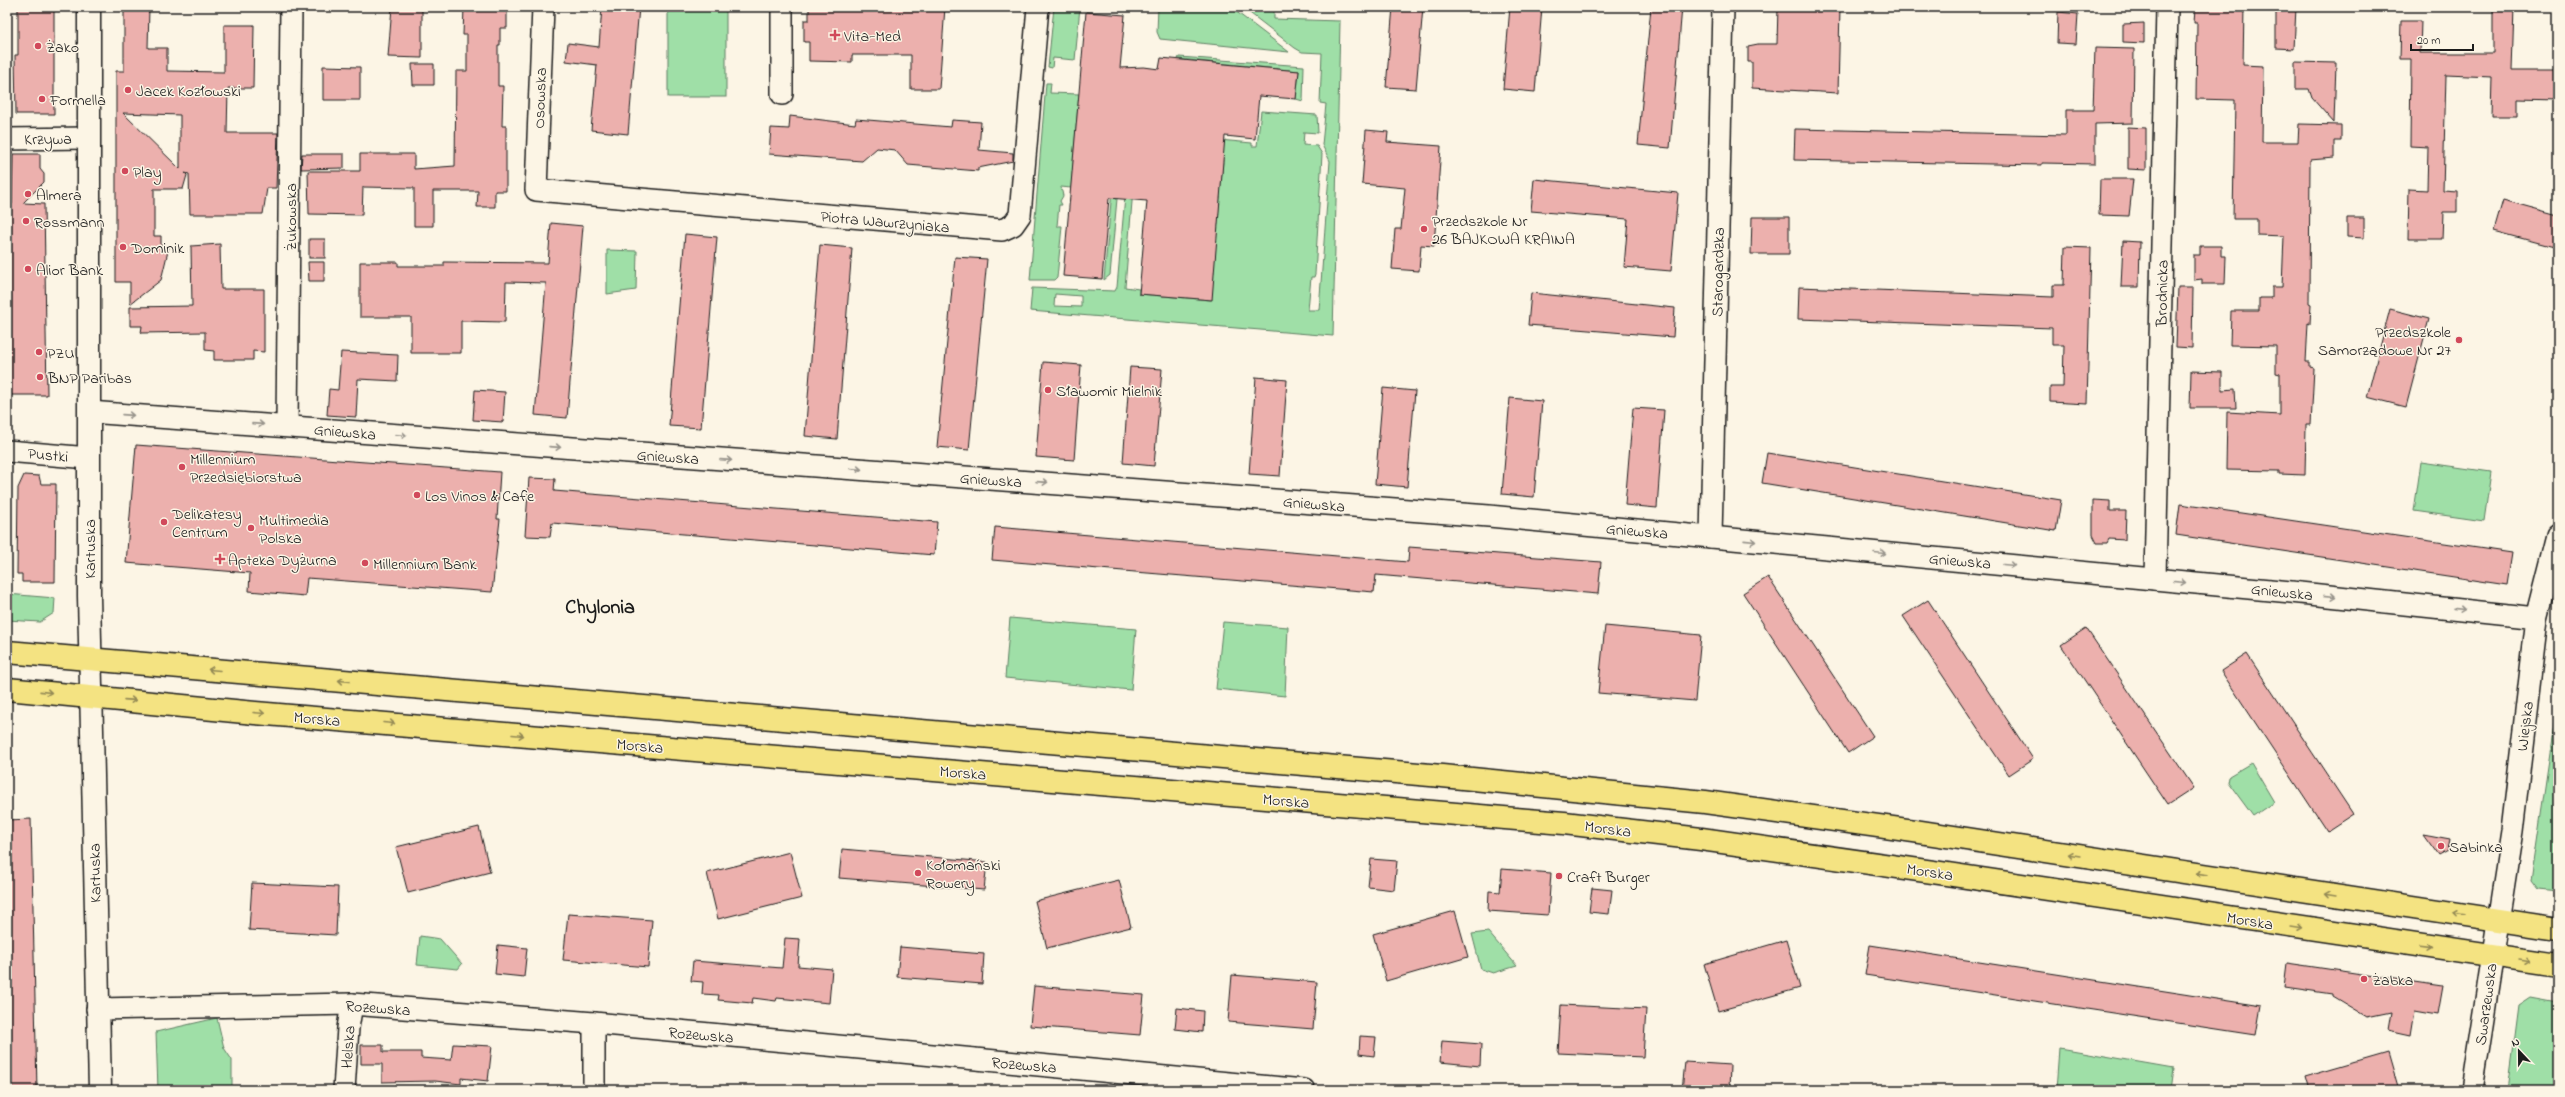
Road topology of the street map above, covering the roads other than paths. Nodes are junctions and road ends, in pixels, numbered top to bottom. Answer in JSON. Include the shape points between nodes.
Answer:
{"nodes":[{"id":1,"x":89,"y":7,"type":"edge"},
{"id":2,"x":291,"y":7,"type":"edge"},
{"id":3,"x":543,"y":7,"type":"edge"},
{"id":4,"x":782,"y":7,"type":"edge"},
{"id":5,"x":1038,"y":7,"type":"edge"},
{"id":6,"x":1723,"y":7,"type":"edge"},
{"id":7,"x":2167,"y":7,"type":"edge"},
{"id":8,"x":782,"y":94,"type":"dead end"},
{"id":9,"x":89,"y":138,"type":"junction"},
{"id":10,"x":7,"y":139,"type":"edge"},
{"id":11,"x":536,"y":190,"type":"joint"},
{"id":12,"x":89,"y":412,"type":"junction"},
{"id":13,"x":288,"y":426,"type":"junction"},
{"id":14,"x":7,"y":451,"type":"edge"},
{"id":15,"x":89,"y":458,"type":"junction"},
{"id":16,"x":2558,"y":535,"type":"edge"},
{"id":17,"x":1711,"y":537,"type":"junction"},
{"id":18,"x":2155,"y":579,"type":"junction"},
{"id":19,"x":2537,"y":618,"type":"junction"},
{"id":20,"x":7,"y":652,"type":"edge"},
{"id":21,"x":90,"y":659,"type":"junction"},
{"id":22,"x":7,"y":689,"type":"edge"},
{"id":23,"x":91,"y":696,"type":"junction"},
{"id":24,"x":2498,"y":919,"type":"junction"},
{"id":25,"x":2558,"y":929,"type":"edge"},
{"id":26,"x":2493,"y":955,"type":"junction"},
{"id":27,"x":2558,"y":965,"type":"edge"},
{"id":28,"x":352,"y":1004,"type":"junction"},
{"id":29,"x":97,"y":1009,"type":"junction"},
{"id":30,"x":594,"y":1024,"type":"junction"},
{"id":31,"x":100,"y":1090,"type":"edge"},
{"id":32,"x":344,"y":1090,"type":"edge"},
{"id":33,"x":594,"y":1090,"type":"edge"},
{"id":34,"x":1304,"y":1090,"type":"edge"},
{"id":35,"x":2472,"y":1090,"type":"edge"}],
"edges":[{"from":1,"to":9,"type":"street","name":"Kartuska"},
{"from":2,"to":13,"type":"street","name":"Żukowska"},
{"from":3,"to":11,"type":"street","name":"Osowska"},
{"from":4,"to":8,"type":"street"},
{"from":5,"to":11,"type":"street","name":"Piotra Wawrzyniaka","via":[[1020,215],[1013,225],[1002,230]]},
{"from":6,"to":17,"type":"street","name":"Starogardzka"},
{"from":7,"to":18,"type":"street","name":"Brodnicka"},
{"from":9,"to":10,"type":"street","name":"Krzywa"},
{"from":9,"to":12,"type":"street","name":"Kartuska"},
{"from":12,"to":13,"type":"street","name":"Gniewska","one_way":true},
{"from":12,"to":15,"type":"street","name":"Kartuska"},
{"from":13,"to":17,"type":"street","name":"Gniewska","one_way":true,"via":[[1489,516]]},
{"from":14,"to":15,"type":"street","name":"Pustki"},
{"from":15,"to":21,"type":"street","name":"Kartuska"},
{"from":16,"to":19,"type":"street","name":"Wiejska"},
{"from":17,"to":18,"type":"street","name":"Gniewska","one_way":true},
{"from":18,"to":19,"type":"street","name":"Gniewska","one_way":true},
{"from":19,"to":24,"type":"street","name":"Wiejska","via":[[2512,830]]},
{"from":20,"to":21,"type":"main road"},
{"from":21,"to":23,"type":"street","name":"Kartuska"},
{"from":24,"to":21,"type":"main road","one_way":true,"via":[[1690,800],[1442,776]]},
{"from":22,"to":23,"type":"main road","name":"Morska","one_way":true},
{"from":23,"to":26,"type":"main road","name":"Morska","one_way":true,"via":[[255,713],[1564,823],[1917,869],[2415,946]]},
{"from":23,"to":29,"type":"street","name":"Kartuska"},
{"from":24,"to":25,"type":"main road"},
{"from":24,"to":26,"type":"street","name":"Swarzewska"},
{"from":26,"to":27,"type":"main road","name":"Morska","one_way":true},
{"from":26,"to":35,"type":"street","name":"Swarzewska"},
{"from":28,"to":29,"type":"street","name":"Rozewska"},
{"from":28,"to":30,"type":"street","name":"Rozewska"},
{"from":28,"to":32,"type":"street","name":"Helska"},
{"from":29,"to":31,"type":"street","name":"Kartuska"},
{"from":30,"to":33,"type":"street"},
{"from":30,"to":34,"type":"street","name":"Rozewska"}]}
